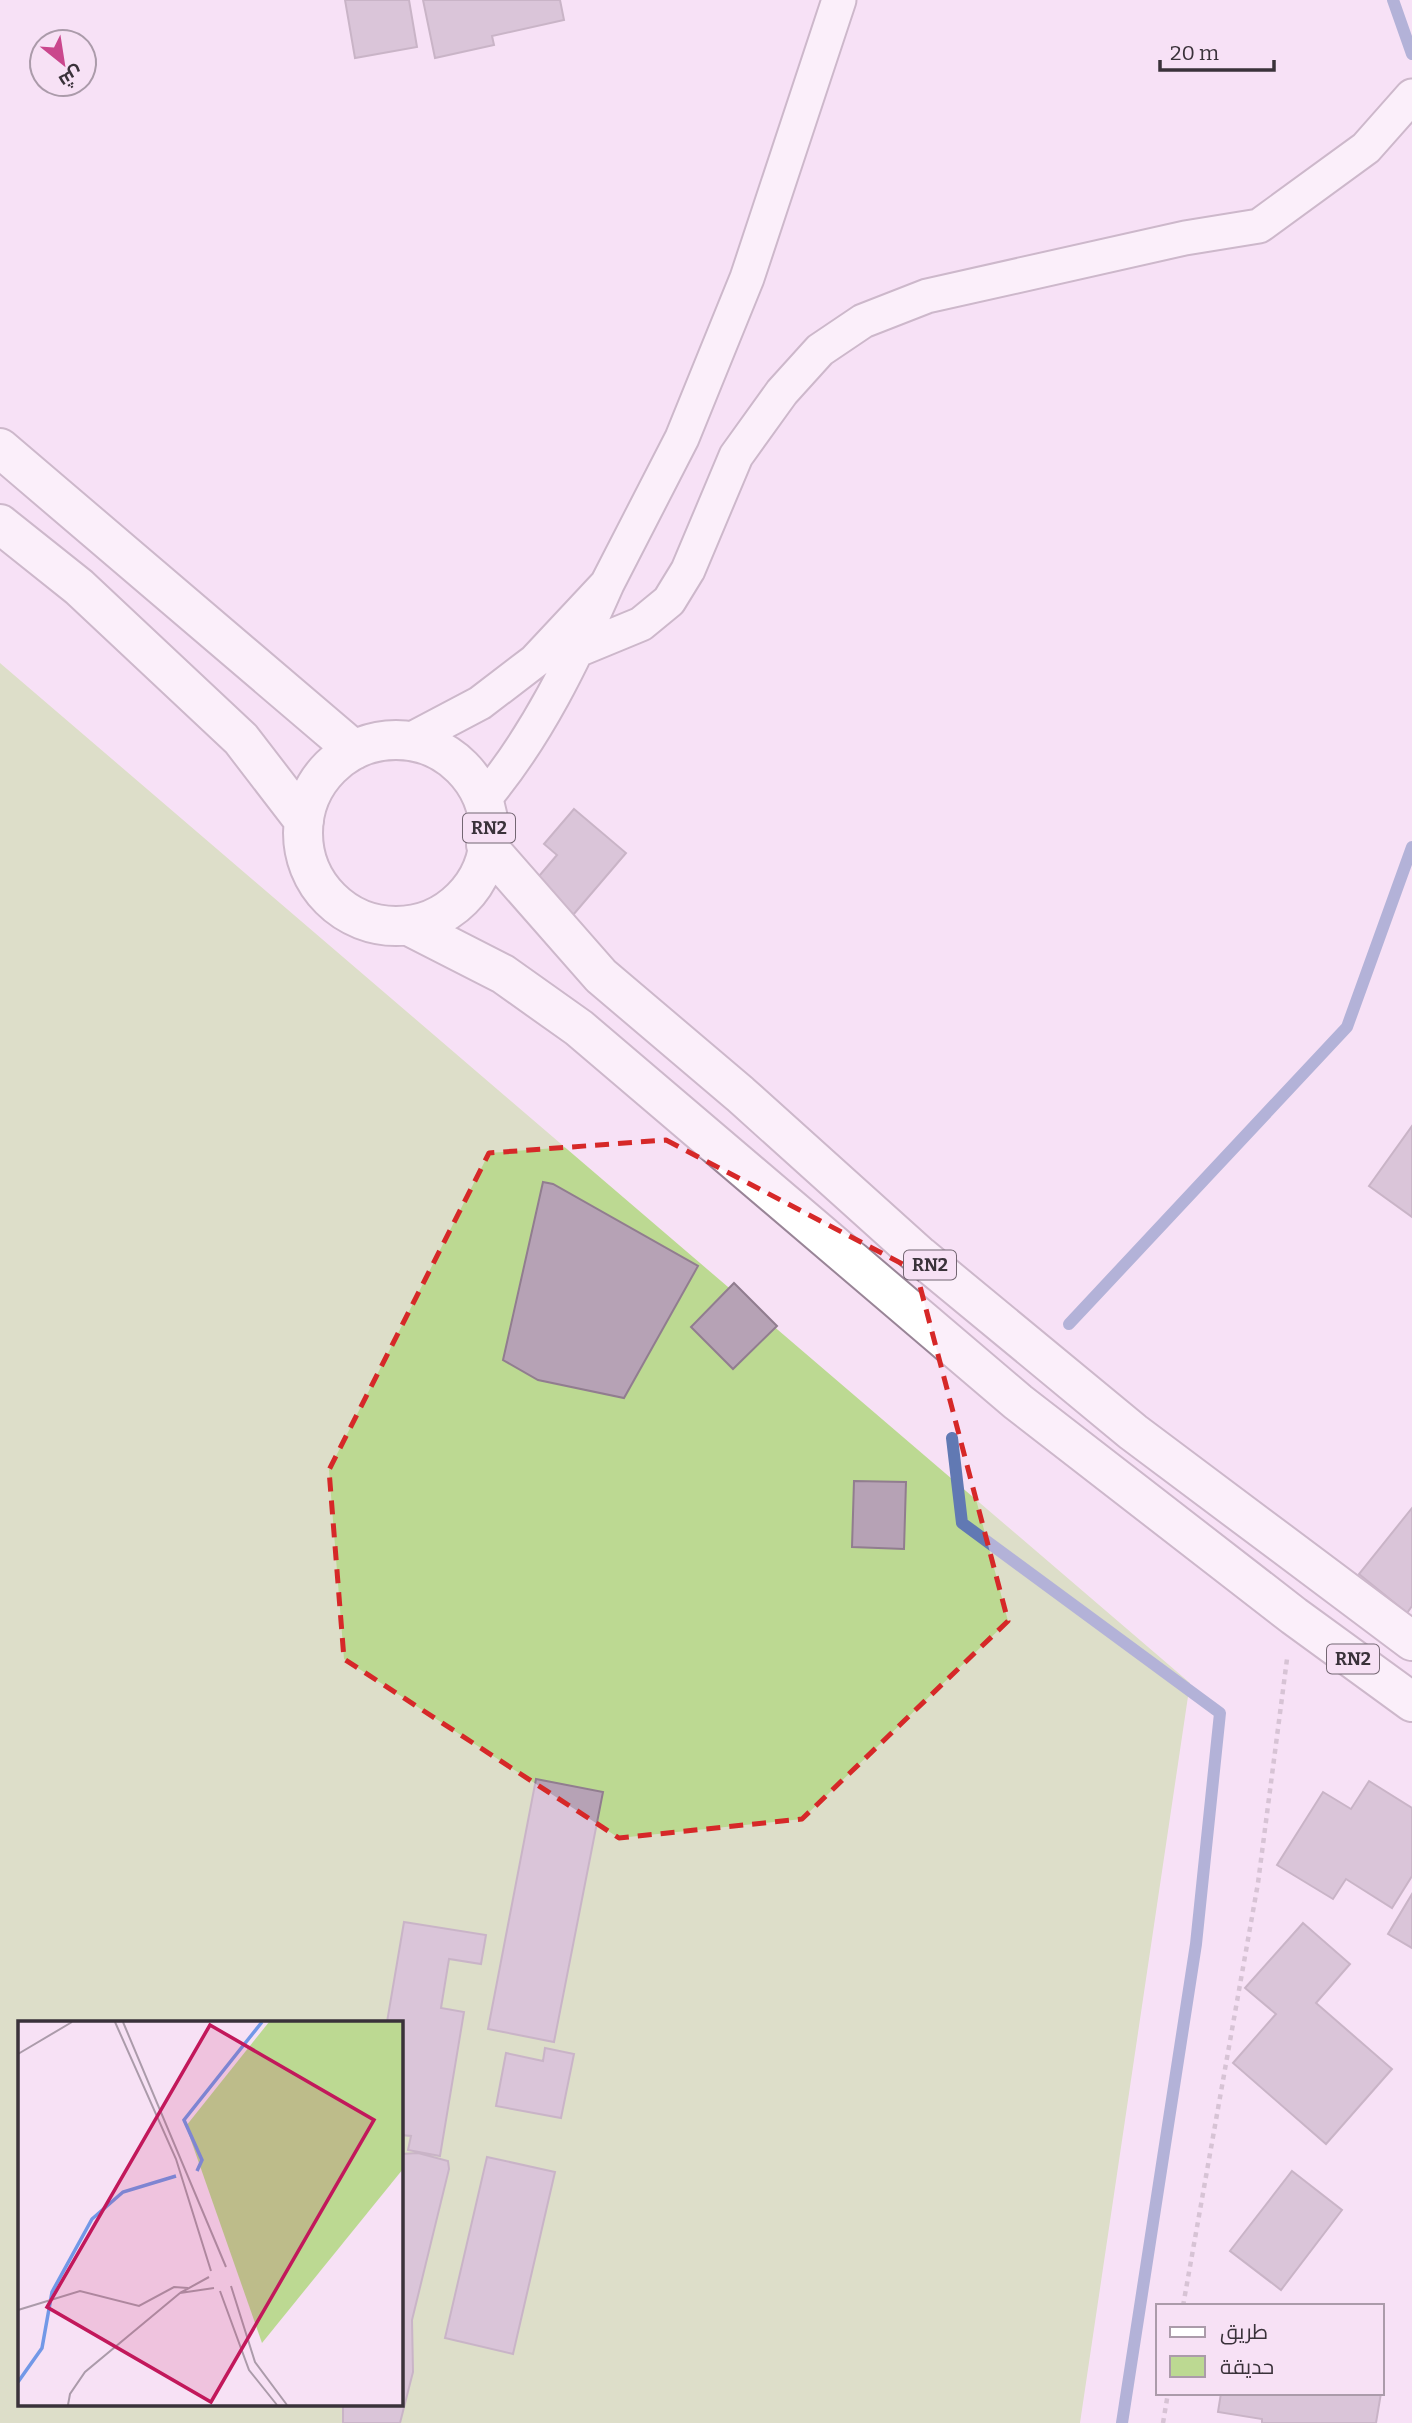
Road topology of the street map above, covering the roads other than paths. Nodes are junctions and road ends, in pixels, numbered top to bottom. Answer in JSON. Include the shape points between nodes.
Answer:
{"nodes":[{"id":1,"x":839,"y":0,"type":"edge"},
{"id":2,"x":1412,"y":96,"type":"edge"},
{"id":3,"x":0,"y":448,"type":"edge"},
{"id":4,"x":0,"y":524,"type":"edge"},
{"id":5,"x":607,"y":584,"type":"junction"},
{"id":6,"x":578,"y":650,"type":"junction"},
{"id":7,"x":408,"y":741,"type":"junction"},
{"id":8,"x":354,"y":750,"type":"junction"},
{"id":9,"x":484,"y":799,"type":"junction"},
{"id":10,"x":304,"y":821,"type":"junction"},
{"id":11,"x":486,"y":845,"type":"junction"},
{"id":12,"x":410,"y":926,"type":"junction"},
{"id":13,"x":1412,"y":1641,"type":"edge"},
{"id":14,"x":1412,"y":1702,"type":"edge"}],
"edges":[{"from":1,"to":5,"type":"street","via":[[747,278],[682,438]]},
{"from":2,"to":6,"type":"street","via":[[1366,148],[1259,226],[1185,238],[927,296],[863,321],[820,350],[782,392],[736,456],[688,570],[669,601],[641,624]]},
{"from":3,"to":8,"type":"highway"},
{"from":4,"to":10,"type":"highway","via":[[79,587],[241,738]]},
{"from":5,"to":6,"type":"street"},
{"from":5,"to":7,"type":"street","via":[[535,661],[480,703]]},
{"from":6,"to":9,"type":"street","via":[[515,761]]},
{"from":7,"to":8,"type":"highway","number":"RN2","via":[[385,740]]},
{"from":7,"to":9,"type":"highway","number":"RN2","via":[[448,756],[465,770]]},
{"from":8,"to":10,"type":"highway","number":"RN2","via":[[323,775],[307,804]]},
{"from":9,"to":11,"type":"highway","number":"RN2","via":[[490,831]]},
{"from":10,"to":12,"type":"highway","number":"RN2","via":[[302,839],[310,871],[327,898],[346,914],[377,926]]},
{"from":11,"to":12,"type":"highway","number":"RN2","via":[[481,874],[468,892],[444,914]]},
{"from":11,"to":13,"type":"highway","number":"RN2","via":[[601,976],[920,1256],[1133,1432]]},
{"from":12,"to":14,"type":"highway","number":"RN2","via":[[503,974],[579,1028],[1018,1402]]}]}
